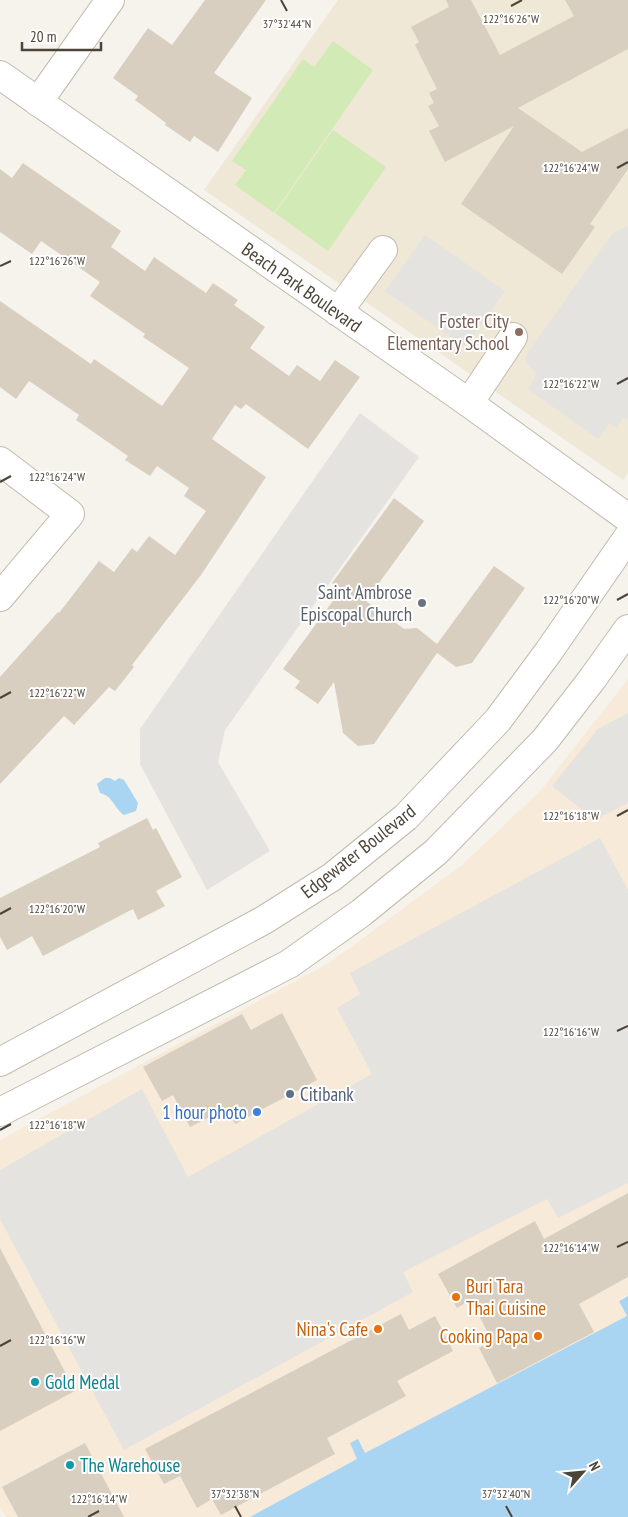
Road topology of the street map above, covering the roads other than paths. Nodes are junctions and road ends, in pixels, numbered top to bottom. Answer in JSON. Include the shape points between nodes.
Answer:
{"nodes":[{"id":1,"x":110,"y":0,"type":"edge"},
{"id":2,"x":0,"y":75,"type":"edge"},
{"id":3,"x":38,"y":102,"type":"junction"},
{"id":4,"x":383,"y":250,"type":"dead end"},
{"id":5,"x":338,"y":312,"type":"junction"},
{"id":6,"x":513,"y":337,"type":"dead end"},
{"id":7,"x":469,"y":403,"type":"junction"},
{"id":8,"x":0,"y":461,"type":"edge"},
{"id":9,"x":628,"y":518,"type":"edge"},
{"id":10,"x":628,"y":537,"type":"edge"},
{"id":11,"x":0,"y":597,"type":"edge"},
{"id":12,"x":628,"y":629,"type":"edge"},
{"id":13,"x":0,"y":1062,"type":"edge"},
{"id":14,"x":0,"y":1112,"type":"edge"}],
"edges":[{"from":1,"to":3,"type":"street"},
{"from":2,"to":3,"type":"street","name":"Beach Park Boulevard"},
{"from":3,"to":5,"type":"street","name":"Beach Park Boulevard"},
{"from":4,"to":5,"type":"street"},
{"from":5,"to":7,"type":"street","name":"Beach Park Boulevard"},
{"from":6,"to":7,"type":"street"},
{"from":7,"to":9,"type":"street","name":"Beach Park Boulevard"},
{"from":8,"to":11,"type":"street","via":[[70,514]]},
{"from":10,"to":13,"type":"street","name":"Edgewater Boulevard","via":[[498,720],[406,817],[332,877],[264,920]]},
{"from":12,"to":14,"type":"street","via":[[544,740],[436,852],[361,913],[289,964]]}]}
